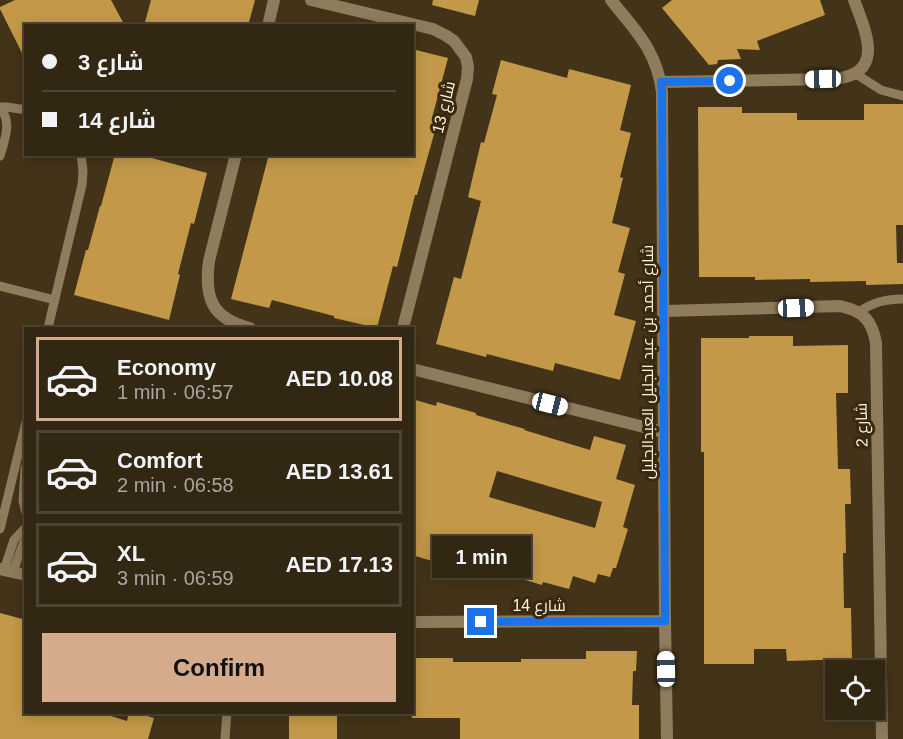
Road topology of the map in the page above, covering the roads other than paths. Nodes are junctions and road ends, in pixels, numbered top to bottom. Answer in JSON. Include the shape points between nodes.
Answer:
{"nodes":[{"id":1,"x":274,"y":0,"type":"edge"},
{"id":2,"x":311,"y":0,"type":"edge"},
{"id":3,"x":611,"y":0,"type":"edge"},
{"id":4,"x":854,"y":0,"type":"edge"},
{"id":5,"x":268,"y":24,"type":"edge"},
{"id":6,"x":412,"y":24,"type":"edge"},
{"id":7,"x":414,"y":24,"type":"edge"},
{"id":8,"x":856,"y":74,"type":"junction"},
{"id":9,"x":661,"y":82,"type":"junction"},
{"id":10,"x":903,"y":96,"type":"edge"},
{"id":11,"x":0,"y":108,"type":"edge"},
{"id":12,"x":24,"y":110,"type":"edge"},
{"id":13,"x":0,"y":156,"type":"edge"},
{"id":14,"x":81,"y":156,"type":"edge"},
{"id":15,"x":235,"y":156,"type":"edge"},
{"id":16,"x":0,"y":286,"type":"edge"},
{"id":17,"x":903,"y":299,"type":"edge"},
{"id":18,"x":55,"y":300,"type":"junction"},
{"id":19,"x":664,"y":311,"type":"junction"},
{"id":20,"x":859,"y":312,"type":"junction"},
{"id":21,"x":48,"y":327,"type":"edge"},
{"id":22,"x":247,"y":327,"type":"edge"},
{"id":23,"x":403,"y":327,"type":"edge"},
{"id":24,"x":414,"y":370,"type":"edge"},
{"id":25,"x":24,"y":430,"type":"edge"},
{"id":26,"x":664,"y":432,"type":"junction"},
{"id":27,"x":24,"y":484,"type":"edge"},
{"id":28,"x":24,"y":505,"type":"edge"},
{"id":29,"x":0,"y":529,"type":"edge"},
{"id":30,"x":24,"y":529,"type":"edge"},
{"id":31,"x":24,"y":543,"type":"edge"},
{"id":32,"x":11,"y":572,"type":"edge"},
{"id":33,"x":665,"y":621,"type":"junction"},
{"id":34,"x":414,"y":622,"type":"edge"},
{"id":35,"x":227,"y":714,"type":"edge"},
{"id":36,"x":225,"y":739,"type":"edge"},
{"id":37,"x":667,"y":739,"type":"edge"},
{"id":38,"x":882,"y":739,"type":"edge"}],
"edges":[{"from":1,"to":5,"type":"street"},
{"from":2,"to":6,"type":"street","name":"شارع 13"},
{"from":3,"to":9,"type":"street","name":"شارع أحمد بن عبد الجليل العبدالجليل","via":[[652,54]]},
{"from":4,"to":8,"type":"street","via":[[868,52],[864,66]]},
{"from":7,"to":23,"type":"street","name":"شارع 13","via":[[433,29],[454,41],[468,67]]},
{"from":8,"to":9,"type":"street","via":[[834,79]]},
{"from":8,"to":10,"type":"lane","via":[[881,90]]},
{"from":9,"to":19,"type":"street","name":"شارع أحمد بن عبد الجليل العبدالجليل"},
{"from":11,"to":12,"type":"lane"},
{"from":11,"to":13,"type":"lane","via":[[7,123]]},
{"from":14,"to":18,"type":"lane","via":[[82,185]]},
{"from":15,"to":22,"type":"street","via":[[207,276],[214,308],[223,317]]},
{"from":16,"to":18,"type":"lane"},
{"from":17,"to":20,"type":"lane","via":[[876,302]]},
{"from":18,"to":21,"type":"lane"},
{"from":19,"to":20,"type":"street","via":[[840,306]]},
{"from":19,"to":26,"type":"street","name":"شارع أحمد بن عبد الجليل العبدالجليل"},
{"from":20,"to":38,"type":"street","name":"شارع 2","via":[[873,330],[876,344]]},
{"from":24,"to":26,"type":"street"},
{"from":25,"to":29,"type":"lane"},
{"from":26,"to":33,"type":"street","name":"شارع أحمد بن عبد الجليل العبدالجليل"},
{"from":27,"to":28,"type":"lane"},
{"from":30,"to":32,"type":"lane","via":[[14,540]]},
{"from":31,"to":32,"type":"lane"},
{"from":33,"to":34,"type":"street","name":"شارع 14"},
{"from":33,"to":37,"type":"street","name":"شارع أحمد بن عبد الجليل العبدالجليل"},
{"from":35,"to":36,"type":"lane"}]}
